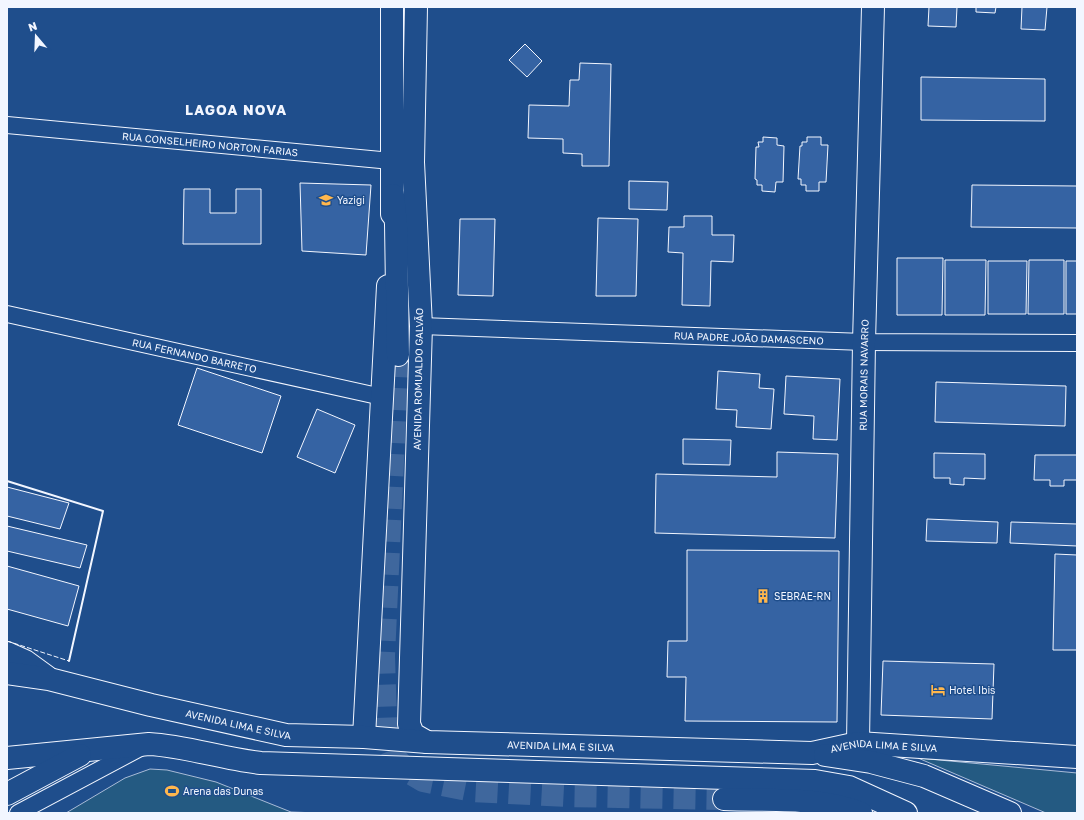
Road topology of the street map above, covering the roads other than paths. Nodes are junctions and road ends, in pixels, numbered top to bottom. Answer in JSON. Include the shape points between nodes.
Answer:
{"nodes":[{"id":1,"x":392,"y":7,"type":"edge"},
{"id":2,"x":416,"y":7,"type":"edge"},
{"id":3,"x":873,"y":7,"type":"edge"},
{"id":4,"x":7,"y":125,"type":"edge"},
{"id":5,"x":392,"y":162,"type":"junction"},
{"id":6,"x":413,"y":162,"type":"junction"},
{"id":7,"x":393,"y":195,"type":"junction"},
{"id":8,"x":7,"y":314,"type":"edge"},
{"id":9,"x":421,"y":326,"type":"junction"},
{"id":10,"x":864,"y":342,"type":"junction"},
{"id":11,"x":1077,"y":344,"type":"edge"},
{"id":12,"x":398,"y":355,"type":"tunnel mouth"},
{"id":13,"x":382,"y":397,"type":"junction"},
{"id":14,"x":7,"y":653,"type":"edge"},
{"id":15,"x":7,"y":665,"type":"edge"},
{"id":16,"x":7,"y":673,"type":"edge"},
{"id":17,"x":49,"y":679,"type":"junction"},
{"id":18,"x":364,"y":737,"type":"junction"},
{"id":19,"x":427,"y":742,"type":"junction"},
{"id":20,"x":858,"y":743,"type":"junction"},
{"id":21,"x":149,"y":744,"type":"junction"},
{"id":22,"x":89,"y":750,"type":"junction"},
{"id":23,"x":812,"y":752,"type":"junction"},
{"id":24,"x":7,"y":758,"type":"edge"},
{"id":25,"x":1077,"y":758,"type":"edge"},
{"id":26,"x":7,"y":794,"type":"edge"},
{"id":27,"x":724,"y":799,"type":"tunnel mouth"},
{"id":28,"x":901,"y":811,"type":"edge"},
{"id":29,"x":18,"y":813,"type":"edge"},
{"id":30,"x":861,"y":813,"type":"edge"},
{"id":31,"x":1010,"y":813,"type":"edge"}],
"edges":[{"from":1,"to":5,"type":"main road"},
{"from":2,"to":6,"type":"main road","name":"AVENIDA ROMUALDO GALVÃO"},
{"from":3,"to":10,"type":"main road","name":"RUA MORAIS NAVARRO"},
{"from":4,"to":5,"type":"street","name":"RUA CONSELHEIRO NORTON FARIAS"},
{"from":5,"to":6,"type":"street","name":"RUA CONSELHEIRO NORTON FARIAS"},
{"from":5,"to":7,"type":"main road"},
{"from":6,"to":9,"type":"main road","name":"AVENIDA ROMUALDO GALVÃO"},
{"from":7,"to":12,"type":"main road","via":[[396,224]]},
{"from":7,"to":13,"type":"main road"},
{"from":8,"to":13,"type":"street","name":"RUA FERNANDO BARRETO"},
{"from":9,"to":10,"type":"street","name":"RUA PADRE JOÃO DAMASCENO"},
{"from":9,"to":19,"type":"main road","name":"AVENIDA ROMUALDO GALVÃO","via":[[409,724],[413,734]]},
{"from":10,"to":11,"type":"street","name":"RUA PADRE JOÃO DAMASCENO"},
{"from":10,"to":20,"type":"main road","name":"RUA MORAIS NAVARRO"},
{"from":13,"to":18,"type":"main road"},
{"from":14,"to":17,"type":"main road","via":[[25,661]]},
{"from":15,"to":17,"type":"main road"},
{"from":16,"to":17,"type":"main road"},
{"from":17,"to":18,"type":"main road","name":"AVENIDA LIMA E SILVA","via":[[286,735]]},
{"from":18,"to":19,"type":"main road","name":"AVENIDA LIMA E SILVA"},
{"from":19,"to":23,"type":"main road","name":"AVENIDA LIMA E SILVA"},
{"from":20,"to":23,"type":"main road","name":"AVENIDA LIMA E SILVA"},
{"from":20,"to":25,"type":"main road","name":"AVENIDA LIMA E SILVA"},
{"from":21,"to":22,"type":"main road"},
{"from":21,"to":28,"type":"main road","via":[[261,763],[814,780],[849,787]]},
{"from":21,"to":29,"type":"street"},
{"from":22,"to":24,"type":"main road"},
{"from":22,"to":26,"type":"main road"},
{"from":23,"to":31,"type":"main road","via":[[871,762],[924,776]]},
{"from":27,"to":30,"type":"main road","via":[[823,803]]}]}
